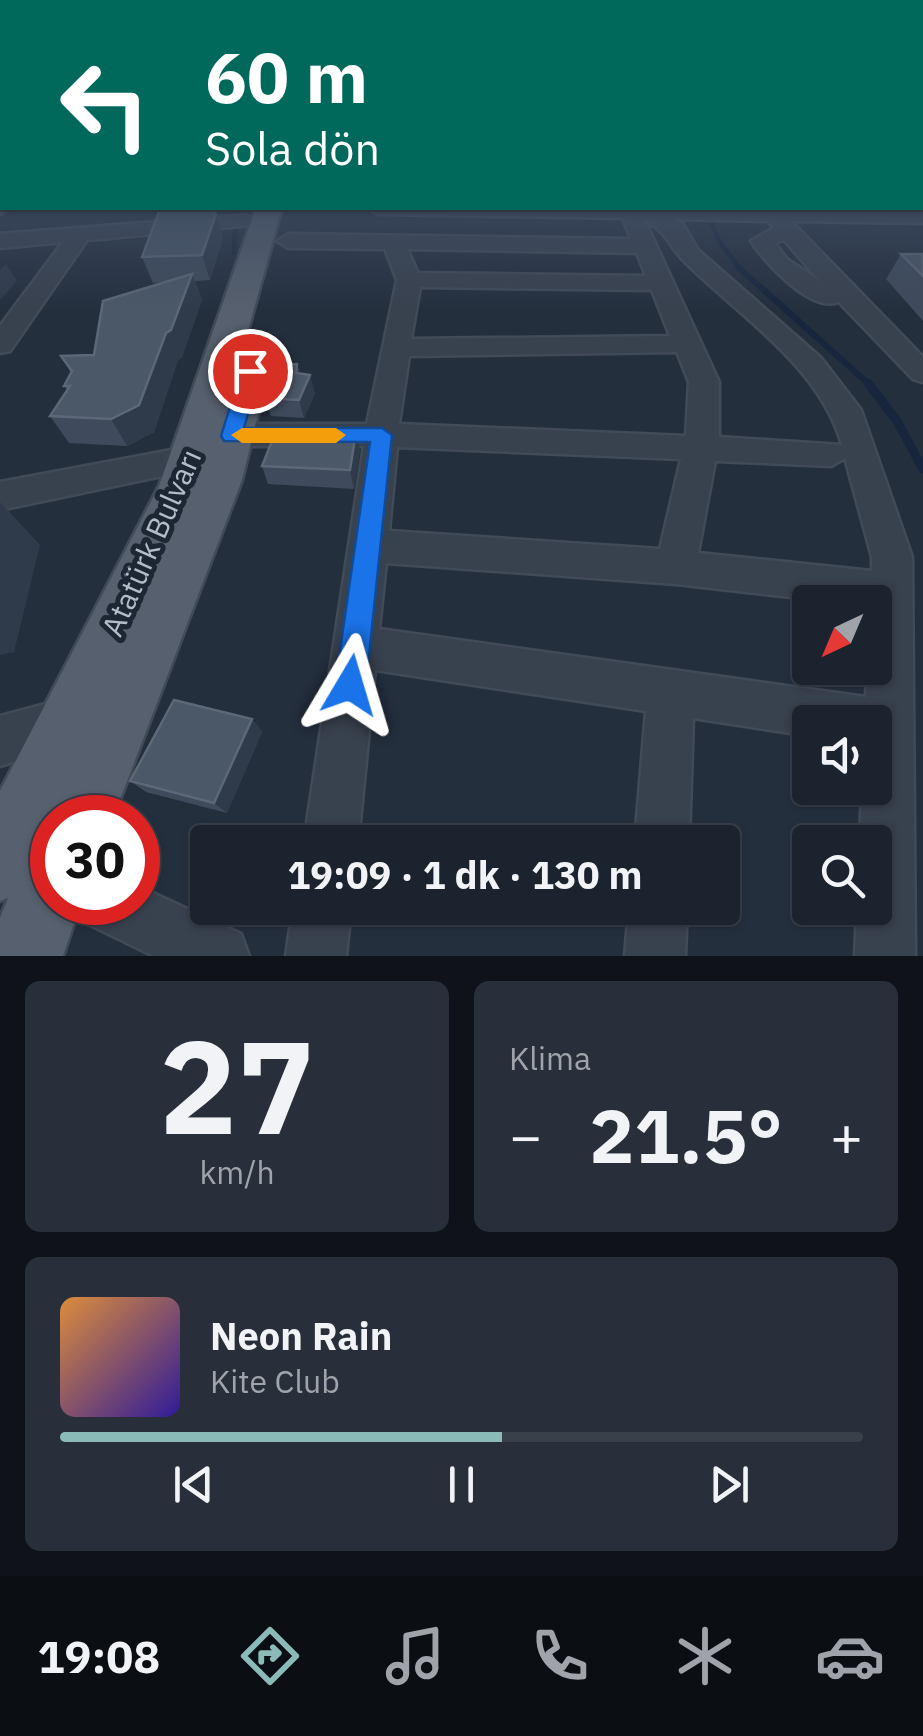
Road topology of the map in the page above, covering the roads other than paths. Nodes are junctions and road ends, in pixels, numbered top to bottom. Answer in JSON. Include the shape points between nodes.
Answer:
{"nodes":[{"id":1,"x":585,"y":221,"type":"edge"},
{"id":2,"x":717,"y":221,"type":"edge"},
{"id":3,"x":778,"y":221,"type":"edge"},
{"id":4,"x":266,"y":222,"type":"edge"},
{"id":5,"x":641,"y":224,"type":"junction"},
{"id":6,"x":80,"y":235,"type":"junction"},
{"id":7,"x":0,"y":241,"type":"edge"},
{"id":8,"x":393,"y":242,"type":"junction"},
{"id":9,"x":409,"y":280,"type":"junction"},
{"id":10,"x":659,"y":283,"type":"junction"},
{"id":11,"x":686,"y":344,"type":"junction"},
{"id":12,"x":0,"y":345,"type":"edge"},
{"id":13,"x":396,"y":348,"type":"junction"},
{"id":14,"x":923,"y":373,"type":"edge"},
{"id":15,"x":382,"y":435,"type":"junction"},
{"id":16,"x":701,"y":446,"type":"junction"},
{"id":17,"x":212,"y":447,"type":"junction"},
{"id":18,"x":831,"y":454,"type":"dead end"},
{"id":19,"x":0,"y":496,"type":"edge"},
{"id":20,"x":368,"y":546,"type":"junction"},
{"id":21,"x":676,"y":567,"type":"junction"},
{"id":22,"x":838,"y":585,"type":"edge"},
{"id":23,"x":892,"y":585,"type":"edge"},
{"id":24,"x":355,"y":646,"type":"junction"},
{"id":25,"x":672,"y":692,"type":"junction"},
{"id":26,"x":792,"y":710,"type":"edge"},
{"id":27,"x":72,"y":721,"type":"junction"},
{"id":28,"x":0,"y":741,"type":"edge"},
{"id":29,"x":88,"y":795,"type":"edge"},
{"id":30,"x":888,"y":805,"type":"edge"},
{"id":31,"x":333,"y":825,"type":"edge"},
{"id":32,"x":663,"y":825,"type":"edge"},
{"id":33,"x":0,"y":866,"type":"edge"},
{"id":34,"x":35,"y":925,"type":"edge"},
{"id":35,"x":155,"y":925,"type":"edge"},
{"id":36,"x":320,"y":925,"type":"edge"},
{"id":37,"x":657,"y":925,"type":"edge"},
{"id":38,"x":24,"y":956,"type":"edge"},
{"id":39,"x":220,"y":956,"type":"edge"},
{"id":40,"x":316,"y":956,"type":"edge"},
{"id":41,"x":655,"y":956,"type":"edge"},
{"id":42,"x":886,"y":956,"type":"edge"}],
"edges":[{"from":1,"to":5,"type":"street"},
{"from":2,"to":5,"type":"street"},
{"from":3,"to":14,"type":"street"},
{"from":4,"to":6,"type":"street"},
{"from":4,"to":8,"type":"street"},
{"from":4,"to":17,"type":"main road","name":"Atatürk Bulvarı"},
{"from":5,"to":8,"type":"street"},
{"from":5,"to":10,"type":"street"},
{"from":5,"to":23,"type":"street","via":[[674,228],[689,254],[811,364],[850,418],[892,557]]},
{"from":6,"to":7,"type":"street"},
{"from":6,"to":12,"type":"street"},
{"from":8,"to":9,"type":"street"},
{"from":9,"to":10,"type":"street"},
{"from":9,"to":13,"type":"street"},
{"from":10,"to":11,"type":"street"},
{"from":11,"to":13,"type":"street"},
{"from":11,"to":16,"type":"street","via":[[704,382]]},
{"from":13,"to":15,"type":"street"},
{"from":15,"to":16,"type":"street"},
{"from":15,"to":17,"type":"street"},
{"from":15,"to":20,"type":"street"},
{"from":16,"to":18,"type":"street"},
{"from":16,"to":21,"type":"street"},
{"from":17,"to":19,"type":"street"},
{"from":17,"to":27,"type":"main road","name":"Atatürk Bulvarı"},
{"from":17,"to":29,"type":"main road","name":"Atatürk Bulvarı","via":[[219,480]]},
{"from":20,"to":21,"type":"street"},
{"from":20,"to":24,"type":"street"},
{"from":21,"to":22,"type":"street"},
{"from":24,"to":25,"type":"street"},
{"from":24,"to":31,"type":"street"},
{"from":25,"to":26,"type":"street"},
{"from":25,"to":32,"type":"street"},
{"from":27,"to":28,"type":"street"},
{"from":27,"to":33,"type":"main road","name":"Atatürk Bulvarı"},
{"from":30,"to":42,"type":"street"},
{"from":34,"to":38,"type":"main road"},
{"from":35,"to":39,"type":"street"},
{"from":36,"to":40,"type":"street"},
{"from":37,"to":41,"type":"street"}]}
